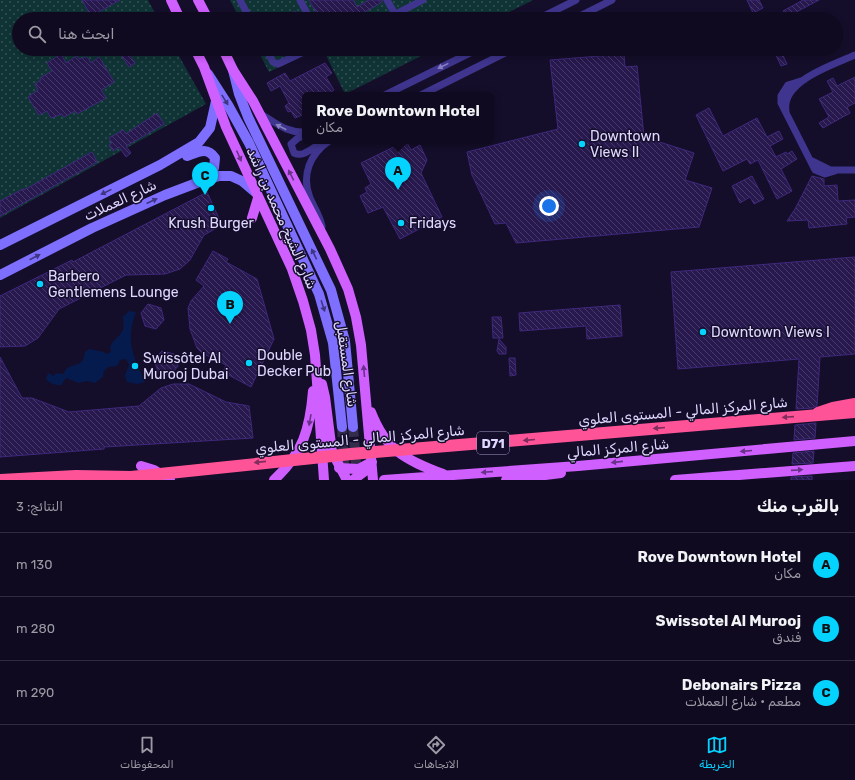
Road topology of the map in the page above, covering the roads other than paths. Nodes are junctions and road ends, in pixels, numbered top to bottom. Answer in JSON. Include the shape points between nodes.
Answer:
{"nodes":[{"id":1,"x":171,"y":0,"type":"edge"},
{"id":2,"x":198,"y":0,"type":"edge"},
{"id":3,"x":240,"y":0,"type":"edge"},
{"id":4,"x":300,"y":0,"type":"edge"},
{"id":5,"x":388,"y":0,"type":"edge"},
{"id":6,"x":423,"y":0,"type":"edge"},
{"id":7,"x":566,"y":0,"type":"edge"},
{"id":8,"x":576,"y":0,"type":"edge"},
{"id":9,"x":612,"y":0,"type":"edge"},
{"id":10,"x":562,"y":7,"type":"junction"},
{"id":11,"x":177,"y":12,"type":"edge"},
{"id":12,"x":204,"y":12,"type":"edge"},
{"id":13,"x":246,"y":12,"type":"edge"},
{"id":14,"x":306,"y":12,"type":"edge"},
{"id":15,"x":394,"y":12,"type":"edge"},
{"id":16,"x":399,"y":12,"type":"edge"},
{"id":17,"x":552,"y":12,"type":"edge"},
{"id":18,"x":588,"y":12,"type":"edge"},
{"id":19,"x":855,"y":55,"type":"edge"},
{"id":20,"x":198,"y":56,"type":"edge"},
{"id":21,"x":226,"y":56,"type":"edge"},
{"id":22,"x":270,"y":56,"type":"edge"},
{"id":23,"x":295,"y":56,"type":"edge"},
{"id":24,"x":464,"y":56,"type":"edge"},
{"id":25,"x":500,"y":56,"type":"edge"},
{"id":26,"x":204,"y":68,"type":"junction"},
{"id":27,"x":233,"y":70,"type":"junction"},
{"id":28,"x":391,"y":92,"type":"edge"},
{"id":29,"x":427,"y":92,"type":"edge"},
{"id":30,"x":216,"y":101,"type":"junction"},
{"id":31,"x":259,"y":113,"type":"junction"},
{"id":32,"x":302,"y":132,"type":"edge"},
{"id":33,"x":302,"y":137,"type":"edge"},
{"id":34,"x":323,"y":144,"type":"edge"},
{"id":35,"x":325,"y":144,"type":"edge"},
{"id":36,"x":170,"y":160,"type":"junction"},
{"id":37,"x":855,"y":170,"type":"edge"},
{"id":38,"x":183,"y":188,"type":"junction"},
{"id":39,"x":257,"y":195,"type":"junction"},
{"id":40,"x":252,"y":218,"type":"dead end"},
{"id":41,"x":322,"y":234,"type":"junction"},
{"id":42,"x":0,"y":245,"type":"edge"},
{"id":43,"x":0,"y":275,"type":"edge"},
{"id":44,"x":315,"y":367,"type":"junction"},
{"id":45,"x":366,"y":400,"type":"junction"},
{"id":46,"x":855,"y":404,"type":"edge"},
{"id":47,"x":855,"y":412,"type":"edge"},
{"id":48,"x":813,"y":416,"type":"junction"},
{"id":49,"x":342,"y":427,"type":"tunnel mouth"},
{"id":50,"x":353,"y":427,"type":"tunnel mouth"},
{"id":51,"x":855,"y":441,"type":"edge"},
{"id":52,"x":372,"y":464,"type":"junction"},
{"id":53,"x":141,"y":466,"type":"dead end"},
{"id":54,"x":578,"y":466,"type":"junction"},
{"id":55,"x":855,"y":466,"type":"edge"},
{"id":56,"x":340,"y":468,"type":"junction"},
{"id":57,"x":447,"y":475,"type":"junction"},
{"id":58,"x":131,"y":477,"type":"junction"},
{"id":59,"x":0,"y":480,"type":"edge"},
{"id":60,"x":106,"y":480,"type":"edge"},
{"id":61,"x":170,"y":480,"type":"edge"},
{"id":62,"x":274,"y":480,"type":"edge"},
{"id":63,"x":324,"y":480,"type":"edge"},
{"id":64,"x":347,"y":480,"type":"edge"},
{"id":65,"x":353,"y":480,"type":"edge"},
{"id":66,"x":373,"y":480,"type":"edge"},
{"id":67,"x":384,"y":480,"type":"edge"},
{"id":68,"x":506,"y":480,"type":"edge"},
{"id":69,"x":675,"y":480,"type":"edge"}],
"edges":[{"from":1,"to":11,"type":"main road"},
{"from":2,"to":12,"type":"main road"},
{"from":3,"to":13,"type":"street"},
{"from":4,"to":14,"type":"street"},
{"from":5,"to":15,"type":"street"},
{"from":6,"to":16,"type":"street"},
{"from":7,"to":10,"type":"street"},
{"from":8,"to":10,"type":"street"},
{"from":9,"to":18,"type":"street"},
{"from":10,"to":17,"type":"street"},
{"from":19,"to":37,"type":"street","via":[[804,80],[792,89],[786,101],[787,114],[810,160],[824,169]]},
{"from":20,"to":26,"type":"main road","name":"شارع المستقبل"},
{"from":21,"to":27,"type":"main road","name":"شارع المستقبل"},
{"from":22,"to":23,"type":"street","via":[[273,62],[278,64]]},
{"from":24,"to":28,"type":"street","one_way":true},
{"from":25,"to":29,"type":"street"},
{"from":26,"to":30,"type":"main road","name":"شارع الشيخ محمد بن راشد"},
{"from":26,"to":49,"type":"main road","name":"شارع المستقبل","one_way":true,"via":[[239,124],[313,278],[325,310],[333,343]]},
{"from":27,"to":31,"type":"main road","name":"شارع الشيخ محمد بن راشد"},
{"from":50,"to":27,"type":"main road","name":"شارع المستقبل","one_way":true,"via":[[344,342],[330,290],[245,111]]},
{"from":30,"to":36,"type":"main road","name":"شارع العملات","via":[[207,133],[199,142]]},
{"from":30,"to":39,"type":"main road","name":"شارع الشيخ محمد بن راشد","one_way":true},
{"from":32,"to":31,"type":"street","one_way":true,"via":[[281,128]]},
{"from":41,"to":31,"type":"main road","name":"شارع الشيخ محمد بن راشد","one_way":true},
{"from":33,"to":34,"type":"street","via":[[292,144],[294,153],[298,155],[303,155]]},
{"from":35,"to":41,"type":"street","via":[[314,154],[306,180],[310,198],[322,225]]},
{"from":36,"to":38,"type":"main road","via":[[203,150],[215,158],[211,171]]},
{"from":36,"to":42,"type":"main road","name":"شارع العملات","one_way":true},
{"from":38,"to":39,"type":"main road","name":"شارع العملات","via":[[226,176],[242,181]]},
{"from":43,"to":38,"type":"main road","name":"شارع العملات","one_way":true,"via":[[92,228]]},
{"from":39,"to":40,"type":"main road"},
{"from":39,"to":44,"type":"main road","name":"شارع الشيخ محمد بن راشد","via":[[298,285],[311,330]]},
{"from":45,"to":41,"type":"main road","name":"شارع الشيخ محمد بن راشد","one_way":true,"via":[[356,317],[342,275]]},
{"from":44,"to":56,"type":"main road","via":[[325,397],[330,445]]},
{"from":44,"to":62,"type":"main road","one_way":true,"via":[[311,417],[306,434],[296,454]]},
{"from":44,"to":63,"type":"main road","name":"شارع الشيخ محمد بن راشد"},
{"from":45,"to":52,"type":"main road","name":"شارع الشيخ محمد بن راشد"},
{"from":45,"to":57,"type":"main road","via":[[378,429],[393,449],[413,463]]},
{"from":46,"to":48,"type":"highway","bridge":true,"via":[[833,408]]},
{"from":47,"to":48,"type":"highway","name":"شارع المركز المالي - المستوى العلوي","number":"D71","bridge":true},
{"from":48,"to":58,"type":"highway","name":"شارع المركز المالي - المستوى العلوي","number":"D71","one_way":true,"bridge":true,"via":[[351,454]]},
{"from":51,"to":54,"type":"main road","name":"شارع المركز المالي","number":"D71","one_way":true},
{"from":52,"to":56,"type":"main road","via":[[359,469]]},
{"from":52,"to":65,"type":"main road"},
{"from":52,"to":66,"type":"main road","name":"شارع الشيخ محمد بن راشد"},
{"from":53,"to":61,"type":"main road","via":[[154,470]]},
{"from":54,"to":57,"type":"main road","name":"شارع المركز المالي","number":"D71","one_way":true},
{"from":54,"to":68,"type":"main road","via":[[554,474]]},
{"from":69,"to":55,"type":"main road","one_way":true},
{"from":56,"to":64,"type":"main road"},
{"from":57,"to":67,"type":"main road","name":"شارع المركز المالي","number":"D71"},
{"from":58,"to":59,"type":"highway","via":[[76,476]]},
{"from":58,"to":60,"type":"highway"}]}
